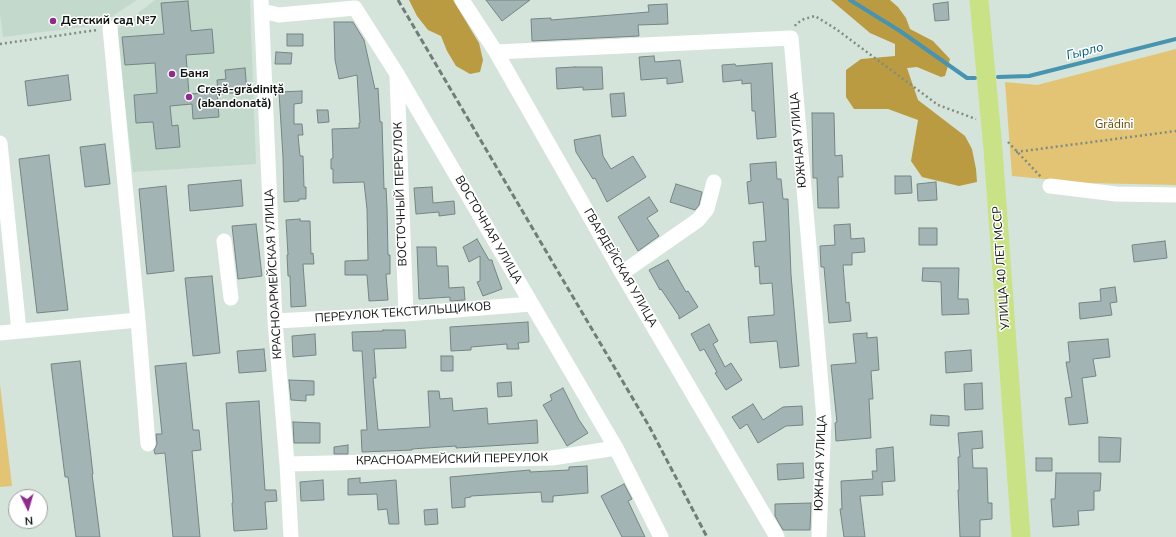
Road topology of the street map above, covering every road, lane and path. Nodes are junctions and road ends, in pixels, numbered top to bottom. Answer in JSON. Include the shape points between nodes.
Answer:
{"nodes":[{"id":1,"x":462,"y":0,"type":"edge"},
{"id":2,"x":979,"y":0,"type":"edge"},
{"id":3,"x":261,"y":6,"type":"edge"},
{"id":4,"x":110,"y":28,"type":"joint"},
{"id":5,"x":790,"y":38,"type":"junction"},
{"id":6,"x":0,"y":44,"type":"edge"},
{"id":7,"x":496,"y":52,"type":"junction"},
{"id":8,"x":397,"y":74,"type":"junction"},
{"id":9,"x":991,"y":124,"type":"junction"},
{"id":10,"x":1176,"y":131,"type":"edge"},
{"id":11,"x":0,"y":143,"type":"edge"},
{"id":12,"x":1016,"y":152,"type":"junction"},
{"id":13,"x":714,"y":182,"type":"dead end"},
{"id":14,"x":1050,"y":186,"type":"joint"},
{"id":15,"x":1176,"y":195,"type":"edge"},
{"id":16,"x":224,"y":241,"type":"dead end"},
{"id":17,"x":622,"y":273,"type":"junction"},
{"id":18,"x":231,"y":298,"type":"dead end"},
{"id":19,"x":531,"y":304,"type":"junction"},
{"id":20,"x":406,"y":314,"type":"junction"},
{"id":21,"x":138,"y":320,"type":"junction"},
{"id":22,"x":276,"y":321,"type":"junction"},
{"id":23,"x":19,"y":331,"type":"junction"},
{"id":24,"x":0,"y":333,"type":"edge"},
{"id":25,"x":148,"y":444,"type":"dead end"},
{"id":26,"x":616,"y":448,"type":"junction"},
{"id":27,"x":287,"y":464,"type":"junction"},
{"id":28,"x":291,"y":537,"type":"edge"},
{"id":29,"x":661,"y":537,"type":"edge"},
{"id":30,"x":777,"y":537,"type":"edge"},
{"id":31,"x":819,"y":537,"type":"edge"},
{"id":32,"x":1021,"y":537,"type":"edge"}],
"edges":[{"from":1,"to":7,"type":"street","name":"ГВАРДЕЙСКАЯ УЛИЦА"},
{"from":2,"to":9,"type":"main road","name":"УЛИЦА 40 ЛЕТ МССР"},
{"from":3,"to":8,"type":"street","name":"ВОСТОЧНАЯ УЛИЦА","via":[[279,14],[356,8]]},
{"from":3,"to":22,"type":"street","name":"КРАСНОАРМЕЙСКАЯ УЛИЦА"},
{"from":4,"to":6,"type":"path"},
{"from":4,"to":21,"type":"street"},
{"from":5,"to":7,"type":"street"},
{"from":5,"to":9,"type":"path","via":[[796,24],[815,16],[938,106]]},
{"from":5,"to":31,"type":"street","name":"ЮЖНАЯ УЛИЦА","via":[[824,419]]},
{"from":7,"to":17,"type":"street","name":"ГВАРДЕЙСКАЯ УЛИЦА"},
{"from":8,"to":19,"type":"street","name":"ВОСТОЧНАЯ УЛИЦА"},
{"from":8,"to":20,"type":"street","name":"ВОСТОЧНЫЙ ПЕРЕУЛОК"},
{"from":9,"to":12,"type":"path"},
{"from":9,"to":32,"type":"main road","name":"УЛИЦА 40 ЛЕТ МССР"},
{"from":10,"to":12,"type":"path"},
{"from":11,"to":23,"type":"street"},
{"from":12,"to":14,"type":"path"},
{"from":13,"to":17,"type":"street","via":[[707,209],[698,220]]},
{"from":14,"to":15,"type":"street","via":[[1116,194]]},
{"from":16,"to":18,"type":"street"},
{"from":17,"to":30,"type":"street","name":"ГВАРДЕЙСКАЯ УЛИЦА"},
{"from":19,"to":20,"type":"street","name":"ПЕРЕУЛОК ТЕКСТИЛЬЩИКОВ"},
{"from":19,"to":26,"type":"street","name":"ВОСТОЧНАЯ УЛИЦА"},
{"from":20,"to":22,"type":"street","name":"ПЕРЕУЛОК ТЕКСТИЛЬЩИКОВ"},
{"from":21,"to":23,"type":"street"},
{"from":21,"to":25,"type":"street"},
{"from":22,"to":27,"type":"street","name":"КРАСНОАРМЕЙСКАЯ УЛИЦА"},
{"from":23,"to":24,"type":"street"},
{"from":26,"to":27,"type":"street","name":"КРАСНОАРМЕЙСКИЙ ПЕРЕУЛОК","via":[[552,458]]},
{"from":26,"to":29,"type":"street","name":"ВОСТОЧНАЯ УЛИЦА"},
{"from":27,"to":28,"type":"street","name":"КРАСНОАРМЕЙСКАЯ УЛИЦА"}]}
